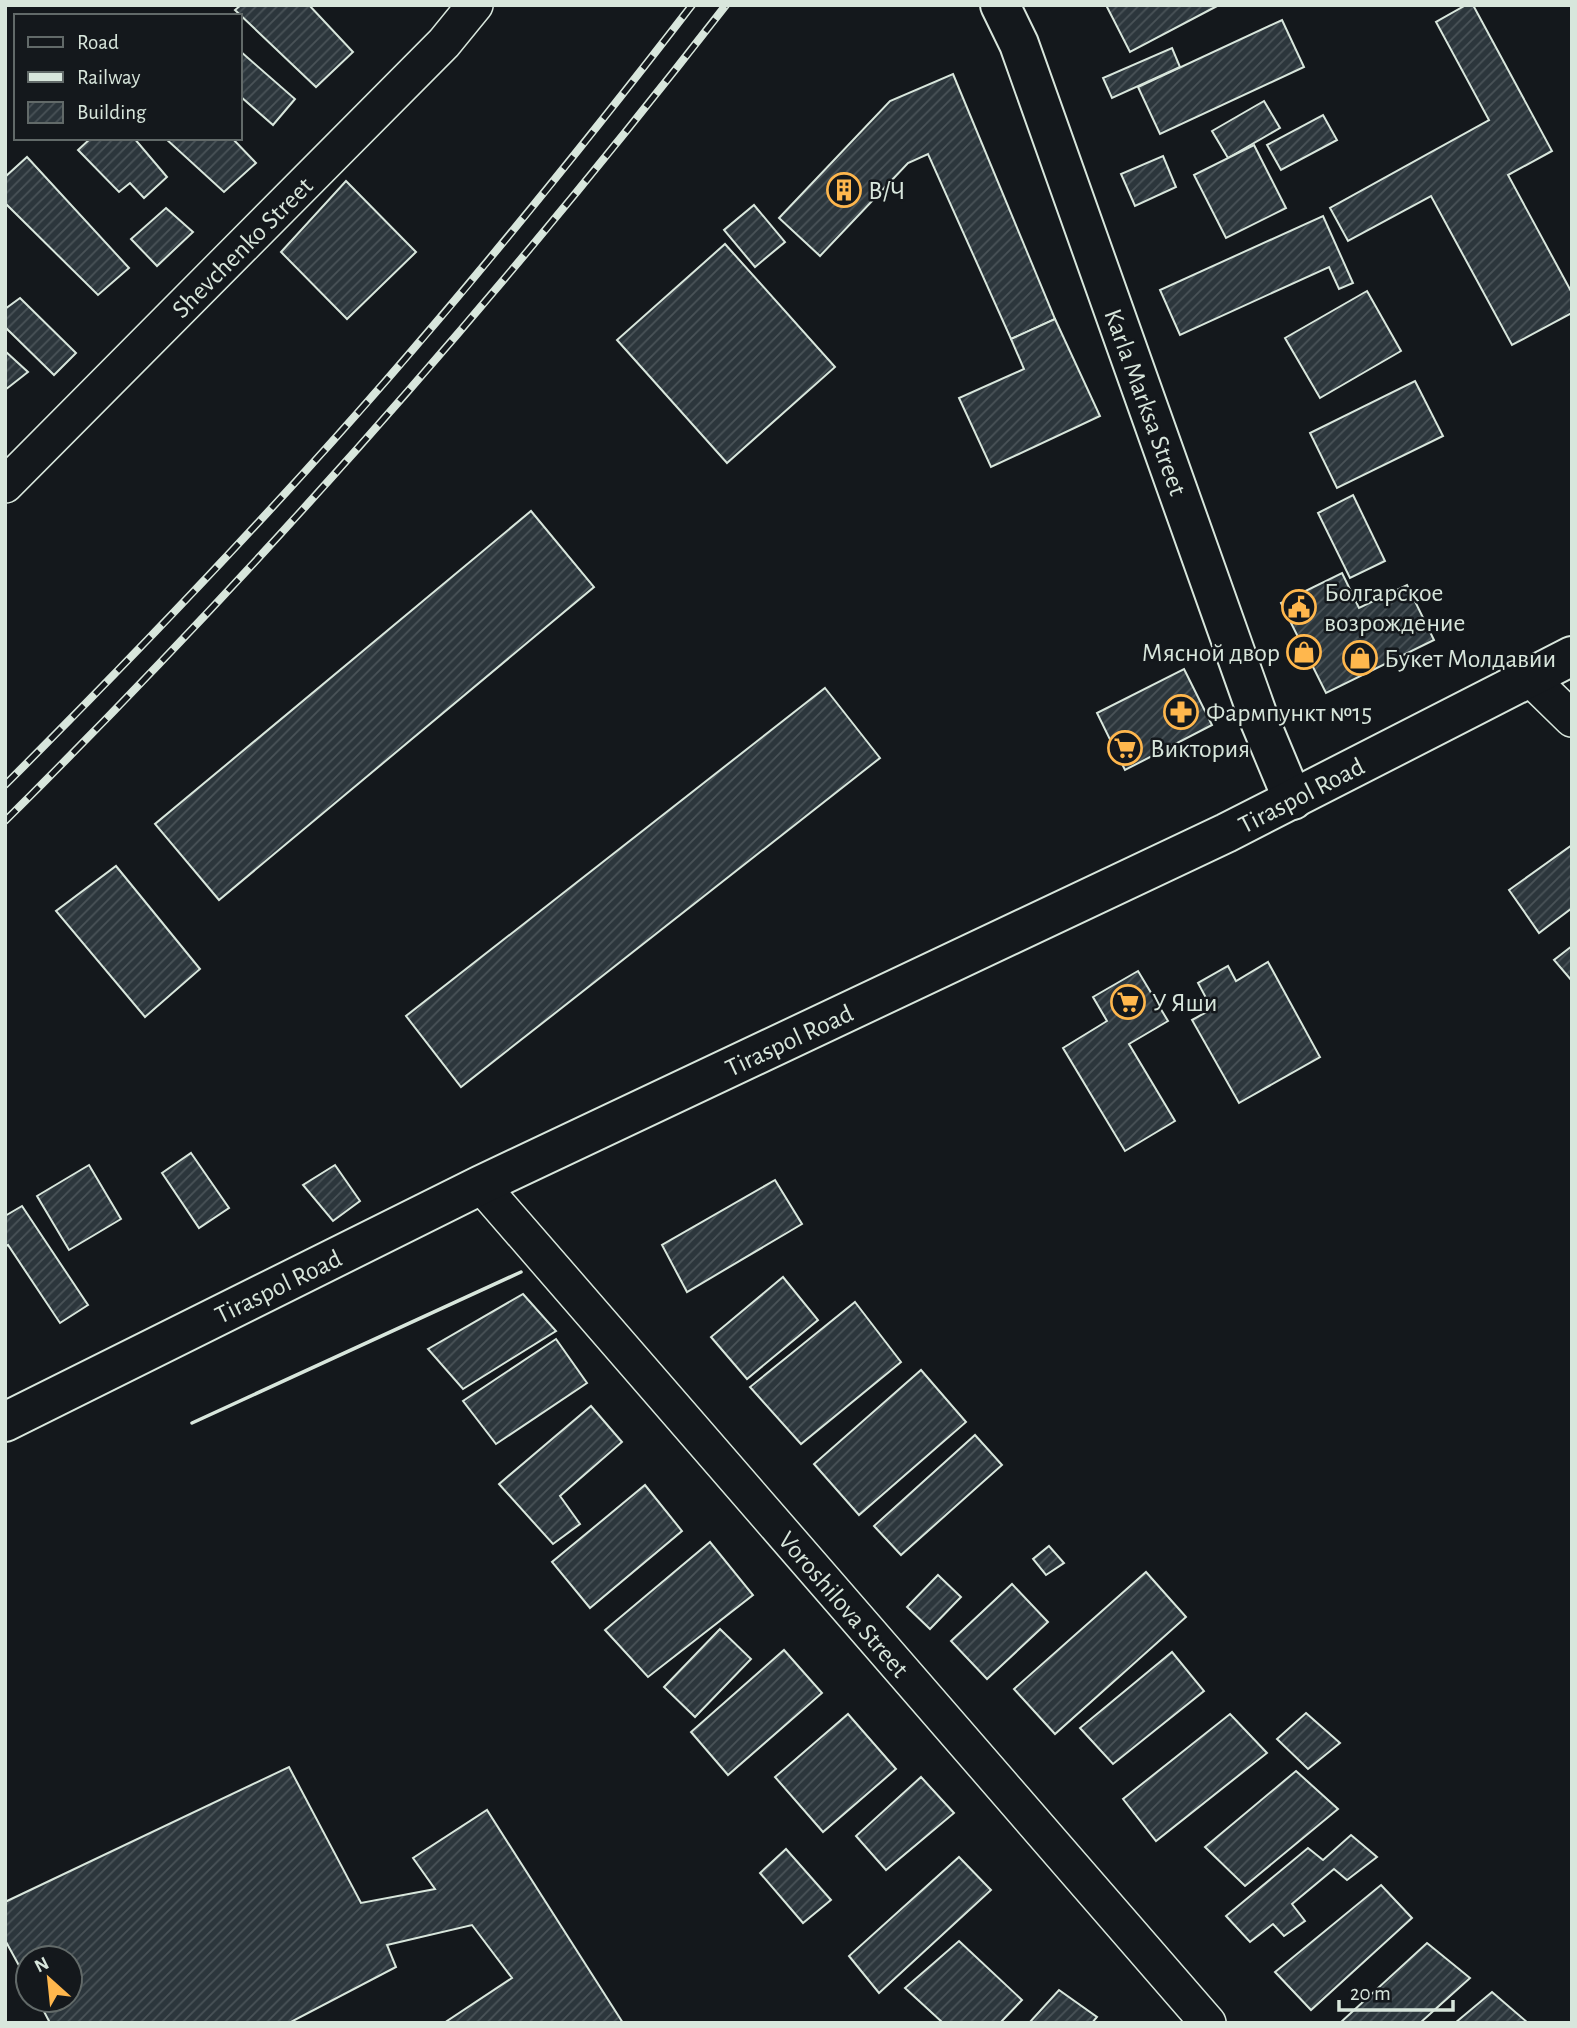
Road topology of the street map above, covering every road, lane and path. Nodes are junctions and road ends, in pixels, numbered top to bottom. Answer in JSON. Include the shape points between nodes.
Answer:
{"nodes":[{"id":1,"x":475,"y":5,"type":"edge"},
{"id":2,"x":1000,"y":5,"type":"edge"},
{"id":3,"x":5,"y":485,"type":"edge"},
{"id":4,"x":1572,"y":656,"type":"edge"},
{"id":5,"x":1529,"y":677,"type":"junction"},
{"id":6,"x":1572,"y":719,"type":"edge"},
{"id":7,"x":1293,"y":800,"type":"junction"},
{"id":8,"x":481,"y":1185,"type":"junction"},
{"id":9,"x":5,"y":1422,"type":"edge"},
{"id":10,"x":1208,"y":2023,"type":"edge"}],
"edges":[{"from":1,"to":3,"type":"street","name":"Shevchenko Street","via":[[444,43]]},
{"from":2,"to":7,"type":"main road","name":"Karla Marksa Street","via":[[1019,44],[1259,719]]},
{"from":4,"to":5,"type":"main road","name":"Tiraspol Road"},
{"from":5,"to":6,"type":"street"},
{"from":5,"to":7,"type":"main road","name":"Tiraspol Road"},
{"from":7,"to":8,"type":"main road","name":"Tiraspol Road"},
{"from":8,"to":9,"type":"main road","name":"Tiraspol Road"},
{"from":8,"to":10,"type":"street","name":"Voroshilova Street"}]}
